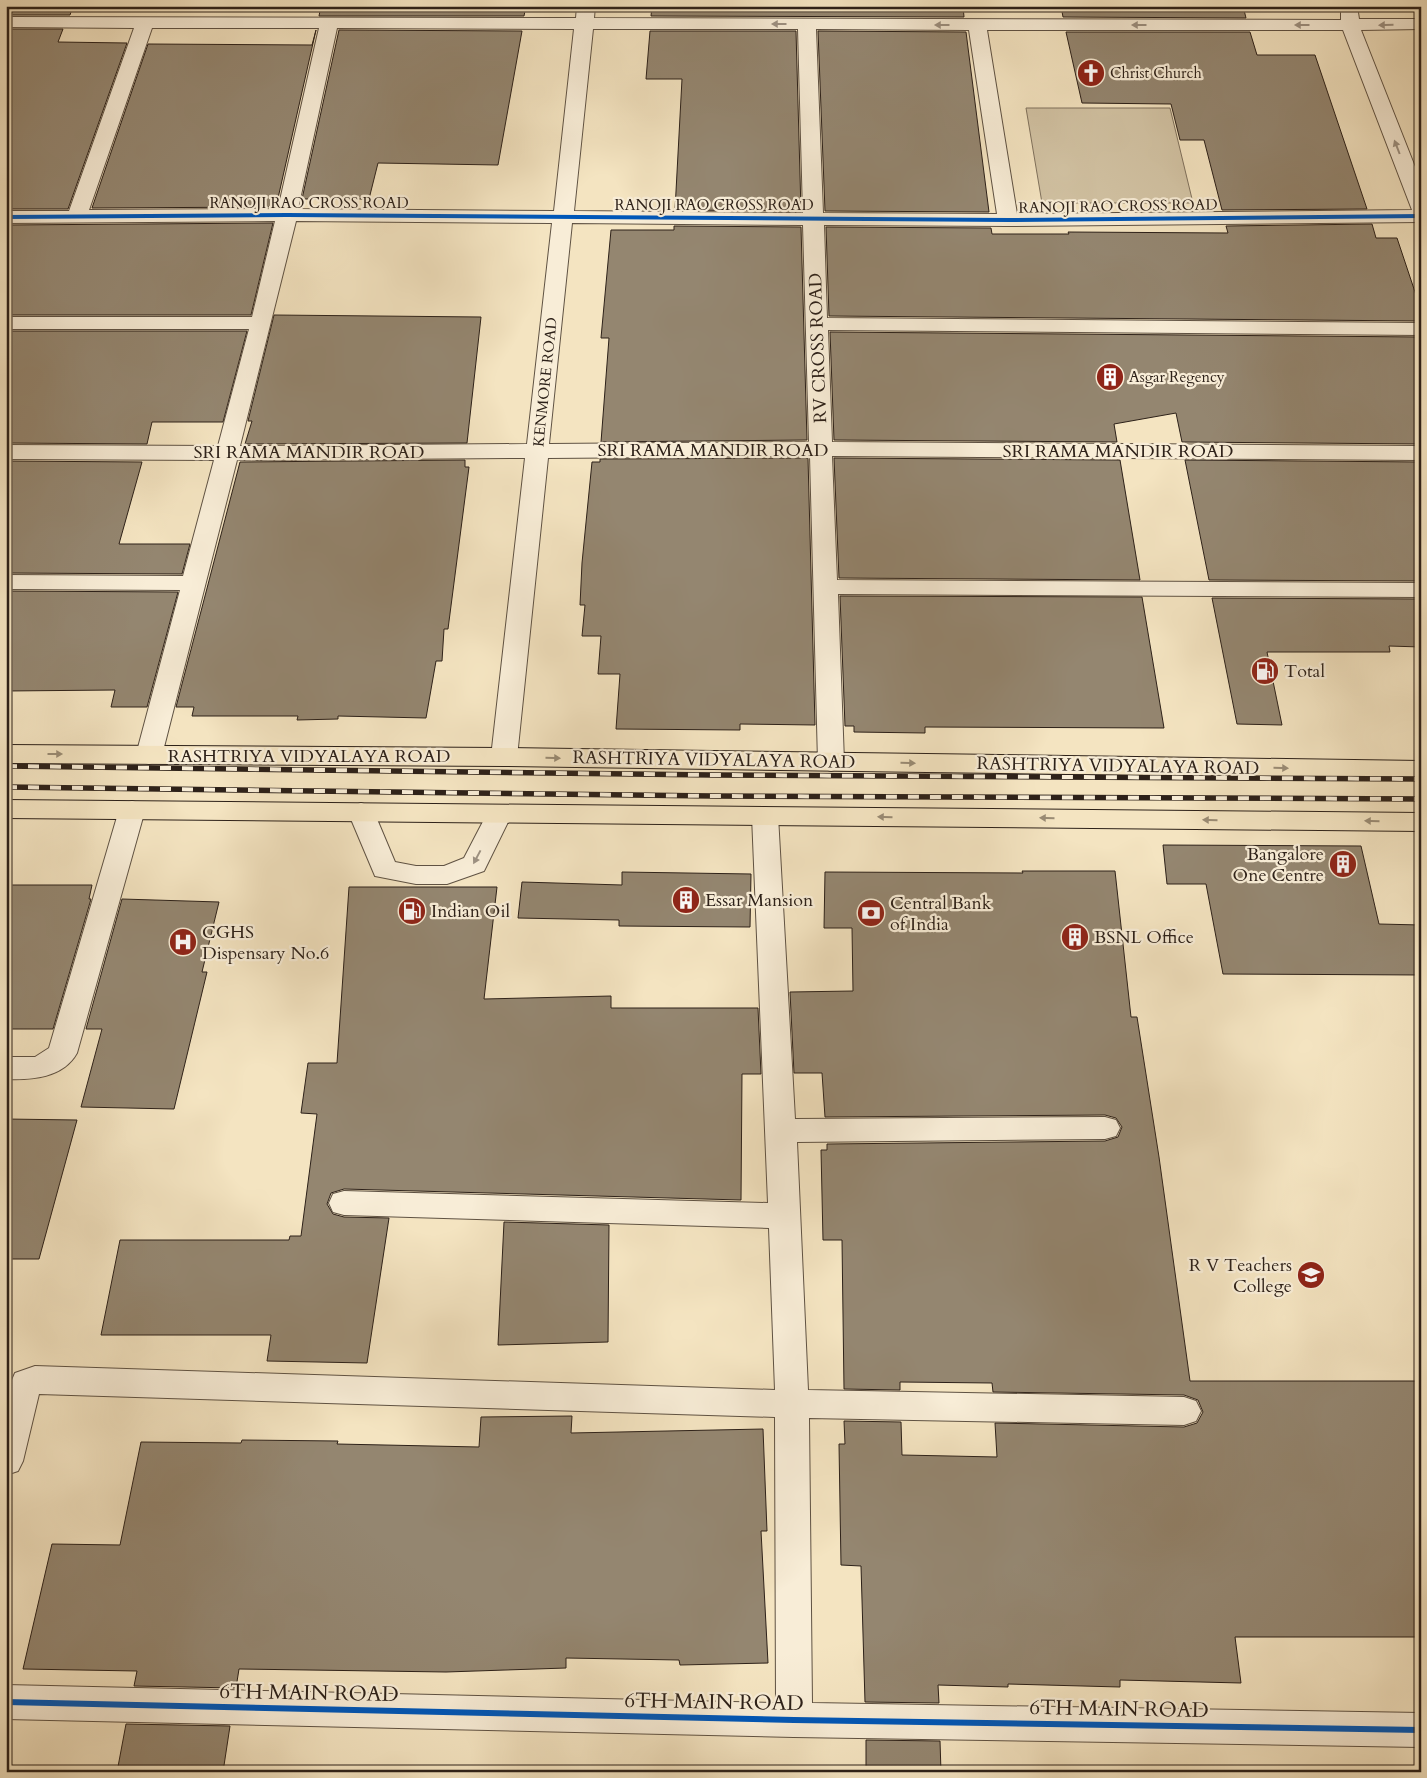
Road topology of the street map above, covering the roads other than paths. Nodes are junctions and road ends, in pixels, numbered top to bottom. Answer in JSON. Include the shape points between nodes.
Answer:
{"nodes":[{"id":1,"x":1349,"y":6,"type":"edge"},
{"id":2,"x":585,"y":15,"type":"edge"},
{"id":3,"x":6,"y":22,"type":"edge"},
{"id":4,"x":144,"y":23,"type":"junction"},
{"id":5,"x":328,"y":23,"type":"junction"},
{"id":6,"x":807,"y":24,"type":"junction"},
{"id":7,"x":1421,"y":24,"type":"edge"},
{"id":8,"x":977,"y":25,"type":"junction"},
{"id":9,"x":1350,"y":26,"type":"junction"},
{"id":10,"x":1421,"y":208,"type":"edge"},
{"id":11,"x":287,"y":214,"type":"junction"},
{"id":12,"x":563,"y":216,"type":"junction"},
{"id":13,"x":1421,"y":216,"type":"edge"},
{"id":14,"x":6,"y":217,"type":"edge"},
{"id":15,"x":77,"y":217,"type":"junction"},
{"id":16,"x":814,"y":218,"type":"junction"},
{"id":17,"x":1008,"y":220,"type":"junction"},
{"id":18,"x":6,"y":323,"type":"edge"},
{"id":19,"x":261,"y":323,"type":"junction"},
{"id":20,"x":817,"y":324,"type":"junction"},
{"id":21,"x":1421,"y":328,"type":"edge"},
{"id":22,"x":821,"y":449,"type":"junction"},
{"id":23,"x":538,"y":450,"type":"junction"},
{"id":24,"x":6,"y":452,"type":"edge"},
{"id":25,"x":1421,"y":453,"type":"edge"},
{"id":26,"x":226,"y":454,"type":"junction"},
{"id":27,"x":6,"y":582,"type":"edge"},
{"id":28,"x":193,"y":583,"type":"junction"},
{"id":29,"x":826,"y":588,"type":"junction"},
{"id":30,"x":1421,"y":590,"type":"edge"},
{"id":31,"x":6,"y":754,"type":"edge"},
{"id":32,"x":149,"y":755,"type":"junction"},
{"id":33,"x":504,"y":757,"type":"junction"},
{"id":34,"x":831,"y":762,"type":"junction"},
{"id":35,"x":1421,"y":770,"type":"edge"},
{"id":36,"x":6,"y":809,"type":"edge"},
{"id":37,"x":132,"y":810,"type":"junction"},
{"id":38,"x":361,"y":812,"type":"junction"},
{"id":39,"x":500,"y":814,"type":"junction"},
{"id":40,"x":764,"y":816,"type":"junction"},
{"id":41,"x":1421,"y":822,"type":"edge"},
{"id":42,"x":6,"y":1068,"type":"edge"},
{"id":43,"x":1105,"y":1128,"type":"dead end"},
{"id":44,"x":781,"y":1131,"type":"junction"},
{"id":45,"x":344,"y":1203,"type":"dead end"},
{"id":46,"x":784,"y":1216,"type":"junction"},
{"id":47,"x":792,"y":1404,"type":"junction"},
{"id":48,"x":1184,"y":1411,"type":"dead end"},
{"id":49,"x":6,"y":1461,"type":"edge"},
{"id":50,"x":6,"y":1702,"type":"edge"},
{"id":51,"x":794,"y":1720,"type":"junction"},
{"id":52,"x":1421,"y":1730,"type":"edge"}],
"edges":[{"from":1,"to":9,"type":"street"},
{"from":2,"to":5,"type":"street"},
{"from":6,"to":2,"type":"street","one_way":true},
{"from":2,"to":12,"type":"street","name":"KENMORE ROAD"},
{"from":3,"to":4,"type":"street"},
{"from":4,"to":5,"type":"street"},
{"from":4,"to":15,"type":"street"},
{"from":5,"to":11,"type":"street"},
{"from":8,"to":6,"type":"street","one_way":true},
{"from":6,"to":16,"type":"street","name":"RV CROSS ROAD"},
{"from":7,"to":9,"type":"street","one_way":true},
{"from":9,"to":8,"type":"street","one_way":true},
{"from":8,"to":17,"type":"street"},
{"from":10,"to":9,"type":"street","one_way":true},
{"from":11,"to":12,"type":"street","name":"RANOJI RAO CROSS ROAD"},
{"from":11,"to":15,"type":"street","name":"RANOJI RAO CROSS ROAD"},
{"from":11,"to":19,"type":"street"},
{"from":12,"to":16,"type":"street","name":"RANOJI RAO CROSS ROAD"},
{"from":12,"to":23,"type":"street","name":"KENMORE ROAD"},
{"from":13,"to":17,"type":"street","name":"RANOJI RAO CROSS ROAD"},
{"from":14,"to":15,"type":"street","name":"RANOJI RAO CROSS ROAD"},
{"from":16,"to":17,"type":"street","name":"RANOJI RAO CROSS ROAD"},
{"from":16,"to":20,"type":"street","name":"RV CROSS ROAD"},
{"from":18,"to":19,"type":"street"},
{"from":19,"to":26,"type":"street"},
{"from":20,"to":21,"type":"street"},
{"from":20,"to":22,"type":"street","name":"RV CROSS ROAD"},
{"from":22,"to":23,"type":"street","name":"SRI RAMA MANDIR ROAD"},
{"from":22,"to":25,"type":"street","name":"SRI RAMA MANDIR ROAD"},
{"from":22,"to":29,"type":"street","name":"RV CROSS ROAD"},
{"from":23,"to":26,"type":"street","name":"SRI RAMA MANDIR ROAD"},
{"from":23,"to":33,"type":"street","name":"KENMORE ROAD"},
{"from":24,"to":26,"type":"street","name":"SRI RAMA MANDIR ROAD"},
{"from":26,"to":28,"type":"street"},
{"from":27,"to":28,"type":"street"},
{"from":28,"to":32,"type":"street"},
{"from":29,"to":30,"type":"street"},
{"from":29,"to":34,"type":"street","name":"RV CROSS ROAD"},
{"from":31,"to":32,"type":"main road","name":"RASHTRIYA VIDYALAYA ROAD","one_way":true},
{"from":32,"to":33,"type":"main road","name":"RASHTRIYA VIDYALAYA ROAD"},
{"from":33,"to":34,"type":"main road","name":"RASHTRIYA VIDYALAYA ROAD","one_way":true},
{"from":34,"to":35,"type":"main road","name":"RASHTRIYA VIDYALAYA ROAD","one_way":true},
{"from":36,"to":37,"type":"main road"},
{"from":37,"to":38,"type":"main road"},
{"from":37,"to":42,"type":"street","via":[[62,1053],[50,1064],[34,1070]]},
{"from":38,"to":39,"type":"main road"},
{"from":39,"to":38,"type":"street","one_way":true,"via":[[474,864],[448,875],[416,875],[385,869]]},
{"from":39,"to":40,"type":"main road"},
{"from":41,"to":40,"type":"main road","one_way":true},
{"from":40,"to":44,"type":"street"},
{"from":43,"to":44,"type":"street"},
{"from":44,"to":46,"type":"street"},
{"from":45,"to":46,"type":"street"},
{"from":46,"to":47,"type":"street"},
{"from":47,"to":48,"type":"street"},
{"from":47,"to":49,"type":"street","via":[[35,1380],[27,1383],[23,1393]]},
{"from":47,"to":51,"type":"street"},
{"from":50,"to":51,"type":"street","name":"6TH MAIN ROAD"},
{"from":51,"to":52,"type":"street","name":"6TH MAIN ROAD"}]}
